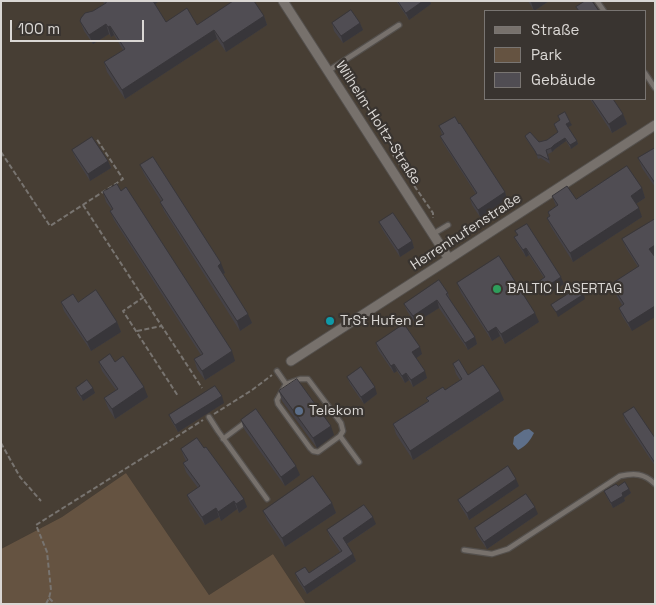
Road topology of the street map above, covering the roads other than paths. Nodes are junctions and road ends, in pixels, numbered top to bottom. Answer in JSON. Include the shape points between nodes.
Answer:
{"nodes":[{"id":1,"x":283,"y":1,"type":"edge"},
{"id":2,"x":399,"y":25,"type":"dead end"},
{"id":3,"x":328,"y":71,"type":"junction"},
{"id":4,"x":646,"y":74,"type":"edge"},
{"id":5,"x":655,"y":88,"type":"edge"},
{"id":6,"x":655,"y":125,"type":"edge"},
{"id":7,"x":448,"y":225,"type":"dead end"},
{"id":8,"x":433,"y":234,"type":"junction"},
{"id":9,"x":449,"y":259,"type":"junction"},
{"id":10,"x":291,"y":361,"type":"dead end"},
{"id":11,"x":277,"y":371,"type":"road end"},
{"id":12,"x":286,"y":384,"type":"junction"},
{"id":13,"x":209,"y":417,"type":"road end"},
{"id":14,"x":249,"y":419,"type":"edge"},
{"id":15,"x":340,"y":436,"type":"junction"},
{"id":16,"x":223,"y":439,"type":"junction"},
{"id":17,"x":358,"y":462,"type":"dead end"},
{"id":18,"x":655,"y":484,"type":"edge"},
{"id":19,"x":267,"y":499,"type":"dead end"},
{"id":20,"x":464,"y":550,"type":"dead end"}],
"edges":[{"from":1,"to":3,"type":"street","name":"Wilhelm-Holtz-Straße"},
{"from":2,"to":3,"type":"lane"},
{"from":3,"to":8,"type":"street","name":"Wilhelm-Holtz-Straße"},
{"from":4,"to":5,"type":"lane"},
{"from":6,"to":9,"type":"street","name":"Herrenhufenstraße"},
{"from":7,"to":8,"type":"lane"},
{"from":8,"to":9,"type":"street","name":"Wilhelm-Holtz-Straße"},
{"from":9,"to":10,"type":"street","name":"Herrenhufenstraße"},
{"from":11,"to":12,"type":"lane"},
{"from":12,"to":15,"type":"lane","via":[[308,379],[341,423],[343,431]]},
{"from":12,"to":15,"type":"lane","via":[[278,404],[313,451],[318,452]]},
{"from":13,"to":16,"type":"lane"},
{"from":14,"to":16,"type":"lane"},
{"from":15,"to":17,"type":"lane"},
{"from":16,"to":19,"type":"lane"},
{"from":18,"to":20,"type":"lane","via":[[641,475],[620,476],[508,549],[492,554]]}]}
